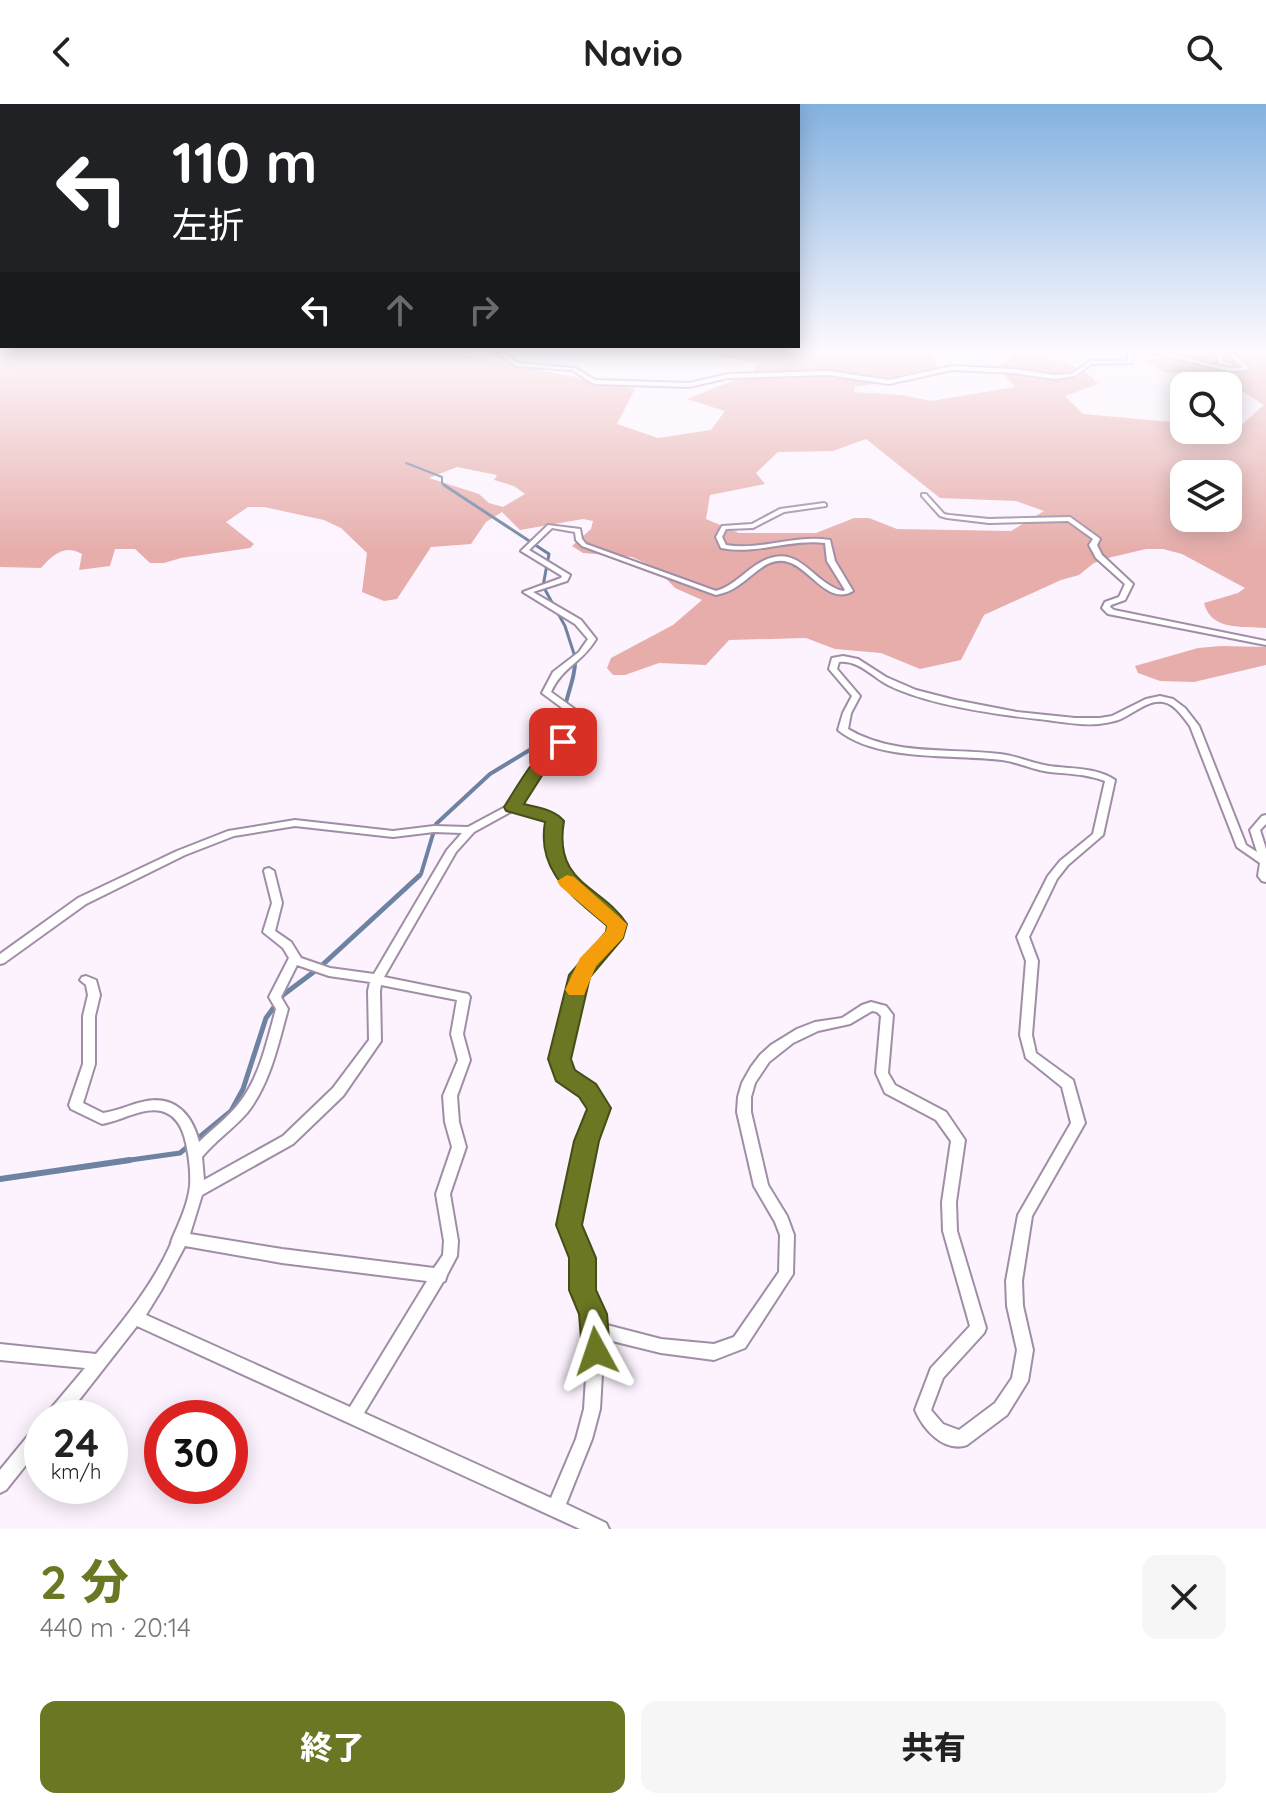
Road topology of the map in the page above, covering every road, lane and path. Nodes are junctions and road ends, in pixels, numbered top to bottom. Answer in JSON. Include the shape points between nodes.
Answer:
{"nodes":[{"id":1,"x":924,"y":495,"type":"dead end"},
{"id":2,"x":824,"y":505,"type":"dead end"},
{"id":3,"x":1266,"y":643,"type":"edge"},
{"id":4,"x":513,"y":807,"type":"junction"},
{"id":5,"x":1266,"y":818,"type":"edge"},
{"id":6,"x":470,"y":830,"type":"junction"},
{"id":7,"x":1265,"y":862,"type":"edge"},
{"id":8,"x":269,"y":871,"type":"dead end"},
{"id":9,"x":1266,"y":879,"type":"edge"},
{"id":10,"x":294,"y":959,"type":"junction"},
{"id":11,"x":0,"y":960,"type":"edge"},
{"id":12,"x":377,"y":979,"type":"junction"},
{"id":13,"x":86,"y":980,"type":"dead end"},
{"id":14,"x":196,"y":1155,"type":"junction"},
{"id":15,"x":197,"y":1191,"type":"junction"},
{"id":16,"x":179,"y":1239,"type":"junction"},
{"id":17,"x":440,"y":1276,"type":"junction"},
{"id":18,"x":134,"y":1317,"type":"junction"},
{"id":19,"x":597,"y":1330,"type":"junction"},
{"id":20,"x":0,"y":1352,"type":"edge"},
{"id":21,"x":98,"y":1362,"type":"junction"},
{"id":22,"x":68,"y":1400,"type":"edge"},
{"id":23,"x":354,"y":1415,"type":"junction"},
{"id":24,"x":24,"y":1454,"type":"edge"},
{"id":25,"x":0,"y":1484,"type":"edge"},
{"id":26,"x":556,"y":1507,"type":"junction"},
{"id":27,"x":600,"y":1529,"type":"edge"}],
"edges":[{"from":1,"to":3,"type":"street","via":[[942,515],[961,519],[1077,522],[1097,539],[1093,545],[1099,556],[1129,584],[1122,598],[1108,604],[1111,612]]},
{"from":2,"to":4,"type":"street","via":[[782,510],[753,526],[724,527],[719,537],[723,547],[740,550],[794,538],[828,541],[831,561],[849,591],[844,593],[827,587],[793,559],[782,558],[761,564],[729,591],[704,592],[584,545],[578,530],[545,530],[525,551],[566,575],[527,592],[578,622],[592,639],[586,651],[559,668],[546,693],[573,712],[575,729],[538,768]]},
{"from":4,"to":6,"type":"street"},
{"from":4,"to":19,"type":"street","via":[[554,821],[552,837],[565,880],[617,924],[616,933],[580,975],[560,1059],[565,1075],[588,1091],[599,1108],[586,1141],[569,1225],[581,1251],[583,1290]]},
{"from":5,"to":7,"type":"street","via":[[1255,830]]},
{"from":6,"to":11,"type":"street","via":[[393,834],[295,823],[232,833],[82,901]]},
{"from":6,"to":12,"type":"street","via":[[452,850]]},
{"from":7,"to":9,"type":"street"},
{"from":7,"to":19,"type":"street","via":[[1242,847],[1194,726],[1173,702],[1142,701],[1100,721],[1024,715],[944,699],[884,679],[857,660],[835,660],[833,669],[856,696],[843,730],[865,742],[1005,757],[1110,780],[1098,835],[1052,878],[1023,937],[1032,961],[1026,1035],[1030,1055],[1068,1084],[1078,1123],[1025,1215],[1014,1281],[1025,1350],[1020,1381],[1001,1409],[961,1439],[948,1437],[928,1422],[923,1410],[937,1373],[978,1328],[950,1231],[958,1140],[941,1116],[890,1089],[882,1073],[887,1015],[875,1006],[864,1006],[842,1023],[813,1028],[777,1049],[747,1084],[743,1100],[751,1142],[763,1192],[786,1229],[787,1266],[739,1343],[703,1352]]},
{"from":8,"to":10,"type":"street","via":[[277,903],[269,932],[287,945]]},
{"from":10,"to":12,"type":"street","via":[[329,972]]},
{"from":10,"to":14,"type":"street","via":[[276,996],[282,1009],[252,1095]]},
{"from":12,"to":15,"type":"street","via":[[373,1045],[325,1108],[288,1140]]},
{"from":12,"to":17,"type":"street","via":[[458,994],[465,1001],[457,1032],[464,1060],[450,1096],[459,1147],[443,1194],[452,1247]]},
{"from":13,"to":14,"type":"street","via":[[94,989],[90,1056],[76,1105],[102,1119],[147,1105],[173,1110],[188,1125]]},
{"from":14,"to":15,"type":"street"},
{"from":15,"to":16,"type":"street"},
{"from":16,"to":17,"type":"street"},
{"from":16,"to":18,"type":"street"},
{"from":17,"to":23,"type":"street"},
{"from":18,"to":21,"type":"street"},
{"from":18,"to":23,"type":"street"},
{"from":19,"to":26,"type":"street","via":[[590,1418]]},
{"from":20,"to":21,"type":"street"},
{"from":21,"to":22,"type":"street"},
{"from":23,"to":26,"type":"street"},
{"from":24,"to":25,"type":"street"},
{"from":26,"to":27,"type":"street"}]}
